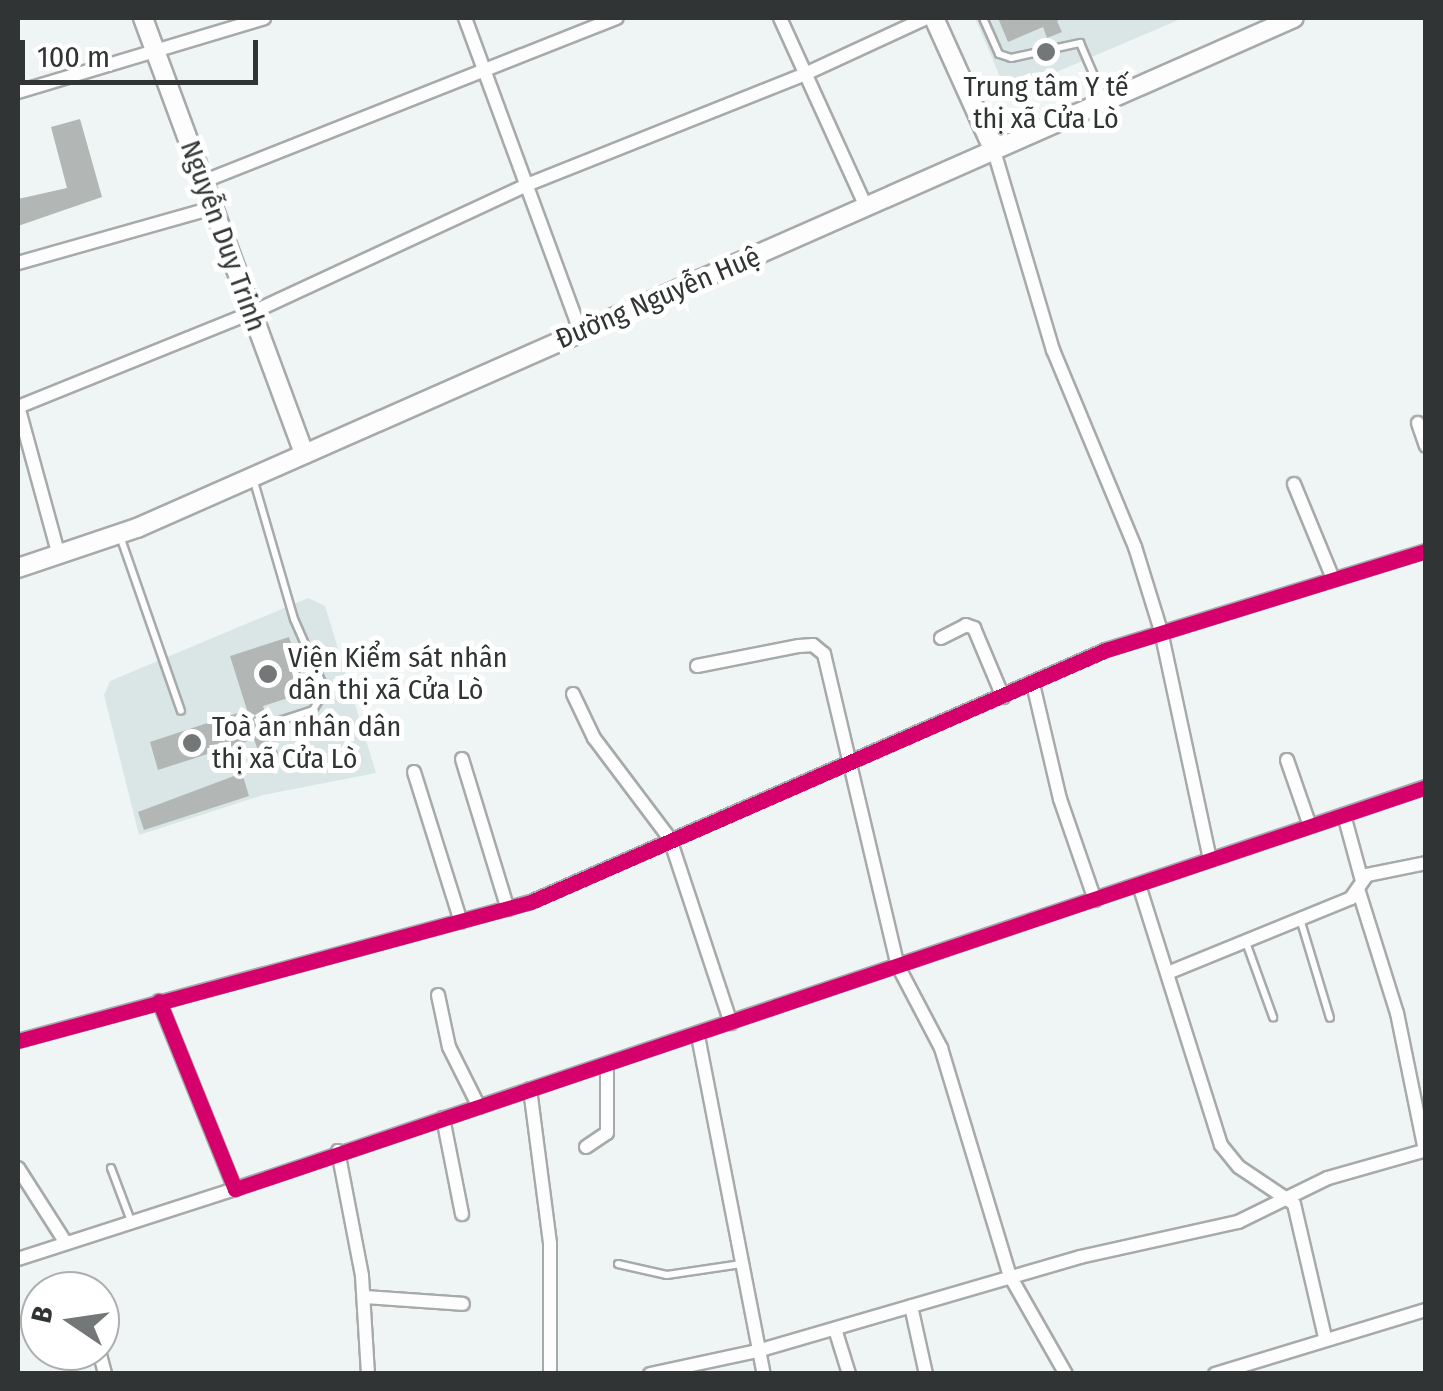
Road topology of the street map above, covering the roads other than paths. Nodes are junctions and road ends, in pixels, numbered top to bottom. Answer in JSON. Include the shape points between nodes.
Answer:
{"nodes":[{"id":1,"x":143,"y":18,"type":"edge"},
{"id":2,"x":264,"y":18,"type":"edge"},
{"id":3,"x":465,"y":18,"type":"edge"},
{"id":4,"x":618,"y":18,"type":"edge"},
{"id":5,"x":780,"y":18,"type":"edge"},
{"id":6,"x":926,"y":18,"type":"edge"},
{"id":7,"x":934,"y":18,"type":"edge"},
{"id":8,"x":983,"y":18,"type":"edge"},
{"id":9,"x":1294,"y":18,"type":"edge"},
{"id":10,"x":156,"y":55,"type":"junction"},
{"id":11,"x":482,"y":67,"type":"junction"},
{"id":12,"x":805,"y":74,"type":"junction"},
{"id":13,"x":18,"y":92,"type":"edge"},
{"id":14,"x":1105,"y":102,"type":"junction"},
{"id":15,"x":994,"y":152,"type":"junction"},
{"id":16,"x":202,"y":182,"type":"junction"},
{"id":17,"x":524,"y":186,"type":"junction"},
{"id":18,"x":866,"y":207,"type":"junction"},
{"id":19,"x":212,"y":208,"type":"junction"},
{"id":20,"x":18,"y":263,"type":"edge"},
{"id":21,"x":252,"y":314,"type":"junction"},
{"id":22,"x":580,"y":330,"type":"junction"},
{"id":23,"x":18,"y":407,"type":"edge"},
{"id":24,"x":1418,"y":423,"type":"dead end"},
{"id":25,"x":1426,"y":446,"type":"edge"},
{"id":26,"x":304,"y":454,"type":"junction"},
{"id":27,"x":253,"y":477,"type":"junction"},
{"id":28,"x":1294,"y":484,"type":"dead end"},
{"id":29,"x":120,"y":534,"type":"junction"},
{"id":30,"x":1426,"y":552,"type":"edge"},
{"id":31,"x":60,"y":556,"type":"junction"},
{"id":32,"x":18,"y":568,"type":"edge"},
{"id":33,"x":1332,"y":576,"type":"junction"},
{"id":34,"x":1161,"y":631,"type":"junction"},
{"id":35,"x":941,"y":638,"type":"dead end"},
{"id":36,"x":697,"y":666,"type":"dead end"},
{"id":37,"x":1032,"y":684,"type":"junction"},
{"id":38,"x":573,"y":694,"type":"dead end"},
{"id":39,"x":1002,"y":697,"type":"junction"},
{"id":40,"x":181,"y":712,"type":"dead end"},
{"id":41,"x":274,"y":723,"type":"dead end"},
{"id":42,"x":462,"y":759,"type":"dead end"},
{"id":43,"x":1287,"y":760,"type":"dead end"},
{"id":44,"x":850,"y":765,"type":"junction"},
{"id":45,"x":414,"y":772,"type":"dead end"},
{"id":46,"x":1426,"y":787,"type":"edge"},
{"id":47,"x":1344,"y":815,"type":"junction"},
{"id":48,"x":1310,"y":826,"type":"junction"},
{"id":49,"x":670,"y":839,"type":"junction"},
{"id":50,"x":1210,"y":860,"type":"junction"},
{"id":51,"x":1426,"y":863,"type":"edge"},
{"id":52,"x":1139,"y":886,"type":"junction"},
{"id":53,"x":1361,"y":886,"type":"junction"},
{"id":54,"x":1095,"y":900,"type":"junction"},
{"id":55,"x":508,"y":910,"type":"junction"},
{"id":56,"x":461,"y":922,"type":"junction"},
{"id":57,"x":1300,"y":922,"type":"junction"},
{"id":58,"x":1247,"y":945,"type":"junction"},
{"id":59,"x":898,"y":966,"type":"junction"},
{"id":60,"x":1170,"y":972,"type":"junction"},
{"id":61,"x":438,"y":995,"type":"dead end"},
{"id":62,"x":159,"y":1001,"type":"junction"},
{"id":63,"x":1273,"y":1017,"type":"dead end"},
{"id":64,"x":1330,"y":1018,"type":"dead end"},
{"id":65,"x":731,"y":1023,"type":"junction"},
{"id":66,"x":698,"y":1036,"type":"junction"},
{"id":67,"x":18,"y":1041,"type":"edge"},
{"id":68,"x":607,"y":1066,"type":"junction"},
{"id":69,"x":530,"y":1089,"type":"junction"},
{"id":70,"x":479,"y":1106,"type":"junction"},
{"id":71,"x":442,"y":1118,"type":"junction"},
{"id":72,"x":586,"y":1146,"type":"dead end"},
{"id":73,"x":1425,"y":1150,"type":"edge"},
{"id":74,"x":338,"y":1151,"type":"junction"},
{"id":75,"x":18,"y":1168,"type":"edge"},
{"id":76,"x":110,"y":1168,"type":"dead end"},
{"id":77,"x":235,"y":1189,"type":"junction"},
{"id":78,"x":1290,"y":1199,"type":"junction"},
{"id":79,"x":462,"y":1214,"type":"dead end"},
{"id":80,"x":131,"y":1222,"type":"junction"},
{"id":81,"x":66,"y":1243,"type":"junction"},
{"id":82,"x":18,"y":1258,"type":"edge"},
{"id":83,"x":618,"y":1264,"type":"dead end"},
{"id":84,"x":741,"y":1264,"type":"junction"},
{"id":85,"x":1010,"y":1276,"type":"junction"},
{"id":86,"x":364,"y":1297,"type":"junction"},
{"id":87,"x":463,"y":1304,"type":"dead end"},
{"id":88,"x":911,"y":1306,"type":"junction"},
{"id":89,"x":1426,"y":1310,"type":"edge"},
{"id":90,"x":836,"y":1329,"type":"junction"},
{"id":91,"x":1325,"y":1337,"type":"junction"},
{"id":92,"x":758,"y":1351,"type":"junction"},
{"id":93,"x":1065,"y":1373,"type":"edge"},
{"id":94,"x":368,"y":1374,"type":"edge"},
{"id":95,"x":550,"y":1374,"type":"edge"},
{"id":96,"x":650,"y":1374,"type":"edge"},
{"id":97,"x":764,"y":1374,"type":"edge"},
{"id":98,"x":849,"y":1374,"type":"edge"},
{"id":99,"x":926,"y":1374,"type":"edge"},
{"id":100,"x":1215,"y":1374,"type":"edge"}],
"edges":[{"from":1,"to":10,"type":"street","name":"Nguyễn Duy Trinh"},
{"from":2,"to":10,"type":"street"},
{"from":3,"to":11,"type":"street"},
{"from":4,"to":11,"type":"street"},
{"from":5,"to":12,"type":"street"},
{"from":6,"to":12,"type":"street"},
{"from":7,"to":15,"type":"street"},
{"from":8,"to":14,"type":"lane","via":[[999,54],[1011,58],[1080,43]]},
{"from":9,"to":14,"type":"street","name":"Đường Nguyễn Huệ"},
{"from":10,"to":13,"type":"street"},
{"from":10,"to":16,"type":"street","name":"Nguyễn Duy Trinh"},
{"from":11,"to":16,"type":"street"},
{"from":11,"to":17,"type":"street"},
{"from":12,"to":17,"type":"street"},
{"from":12,"to":18,"type":"street"},
{"from":14,"to":15,"type":"street","name":"Đường Nguyễn Huệ"},
{"from":15,"to":18,"type":"street","name":"Đường Nguyễn Huệ"},
{"from":15,"to":34,"type":"street","via":[[1053,350]]},
{"from":16,"to":19,"type":"street","name":"Nguyễn Duy Trinh"},
{"from":17,"to":21,"type":"street"},
{"from":17,"to":22,"type":"street"},
{"from":18,"to":22,"type":"street","name":"Đường Nguyễn Huệ"},
{"from":19,"to":20,"type":"street"},
{"from":19,"to":21,"type":"street","name":"Nguyễn Duy Trinh"},
{"from":21,"to":23,"type":"street"},
{"from":21,"to":26,"type":"street","name":"Nguyễn Duy Trinh"},
{"from":22,"to":26,"type":"street","name":"Đường Nguyễn Huệ"},
{"from":23,"to":31,"type":"street"},
{"from":24,"to":25,"type":"street"},
{"from":26,"to":27,"type":"street","name":"Đường Nguyễn Huệ"},
{"from":27,"to":29,"type":"street","name":"Đường Nguyễn Huệ"},
{"from":27,"to":41,"type":"lane","via":[[294,619],[324,690],[313,710]]},
{"from":28,"to":33,"type":"street"},
{"from":29,"to":31,"type":"street","name":"Đường Nguyễn Huệ"},
{"from":29,"to":40,"type":"lane"},
{"from":30,"to":33,"type":"street"},
{"from":31,"to":32,"type":"street","name":"Đường Nguyễn Huệ"},
{"from":33,"to":34,"type":"street"},
{"from":34,"to":37,"type":"street"},
{"from":34,"to":50,"type":"street"},
{"from":35,"to":39,"type":"street","via":[[974,628]]},
{"from":36,"to":44,"type":"street","via":[[819,648]]},
{"from":37,"to":39,"type":"street"},
{"from":37,"to":54,"type":"street","via":[[1060,799]]},
{"from":38,"to":49,"type":"street","via":[[594,738]]},
{"from":39,"to":44,"type":"street"},
{"from":42,"to":55,"type":"street"},
{"from":43,"to":48,"type":"street"},
{"from":44,"to":49,"type":"street"},
{"from":44,"to":59,"type":"street"},
{"from":45,"to":56,"type":"street"},
{"from":46,"to":47,"type":"street"},
{"from":47,"to":48,"type":"street"},
{"from":47,"to":53,"type":"street"},
{"from":48,"to":50,"type":"street"},
{"from":49,"to":55,"type":"street","via":[[603,874]]},
{"from":49,"to":65,"type":"street"},
{"from":50,"to":52,"type":"street"},
{"from":51,"to":53,"type":"street"},
{"from":52,"to":54,"type":"street"},
{"from":52,"to":60,"type":"street"},
{"from":53,"to":57,"type":"street"},
{"from":53,"to":73,"type":"street"},
{"from":54,"to":59,"type":"street"},
{"from":55,"to":56,"type":"street"},
{"from":56,"to":62,"type":"street"},
{"from":57,"to":58,"type":"street"},
{"from":57,"to":64,"type":"lane"},
{"from":58,"to":60,"type":"street"},
{"from":58,"to":63,"type":"lane"},
{"from":59,"to":65,"type":"street"},
{"from":59,"to":85,"type":"street","via":[[941,1048]]},
{"from":60,"to":78,"type":"street","via":[[1220,1145],[1239,1167]]},
{"from":61,"to":70,"type":"street","via":[[449,1047]]},
{"from":62,"to":67,"type":"street"},
{"from":62,"to":77,"type":"street"},
{"from":65,"to":66,"type":"street"},
{"from":66,"to":68,"type":"street"},
{"from":66,"to":84,"type":"street"},
{"from":68,"to":69,"type":"street"},
{"from":68,"to":72,"type":"street","via":[[607,1132]]},
{"from":69,"to":70,"type":"street"},
{"from":69,"to":95,"type":"street","via":[[550,1244]]},
{"from":70,"to":71,"type":"street"},
{"from":71,"to":74,"type":"street"},
{"from":71,"to":79,"type":"street"},
{"from":73,"to":78,"type":"street","via":[[1328,1178]]},
{"from":74,"to":77,"type":"street"},
{"from":74,"to":86,"type":"street"},
{"from":75,"to":81,"type":"street"},
{"from":76,"to":80,"type":"lane"},
{"from":77,"to":80,"type":"street"},
{"from":78,"to":85,"type":"street","via":[[1238,1222]]},
{"from":78,"to":91,"type":"street"},
{"from":80,"to":81,"type":"street"},
{"from":81,"to":82,"type":"street"},
{"from":83,"to":84,"type":"lane","via":[[667,1275]]},
{"from":84,"to":92,"type":"street"},
{"from":85,"to":88,"type":"street"},
{"from":85,"to":93,"type":"street"},
{"from":86,"to":87,"type":"street"},
{"from":86,"to":94,"type":"street"},
{"from":88,"to":90,"type":"street"},
{"from":88,"to":99,"type":"street"},
{"from":89,"to":91,"type":"street"},
{"from":90,"to":92,"type":"street"},
{"from":90,"to":98,"type":"street"},
{"from":91,"to":100,"type":"street"},
{"from":92,"to":96,"type":"street"},
{"from":92,"to":97,"type":"street"}]}
